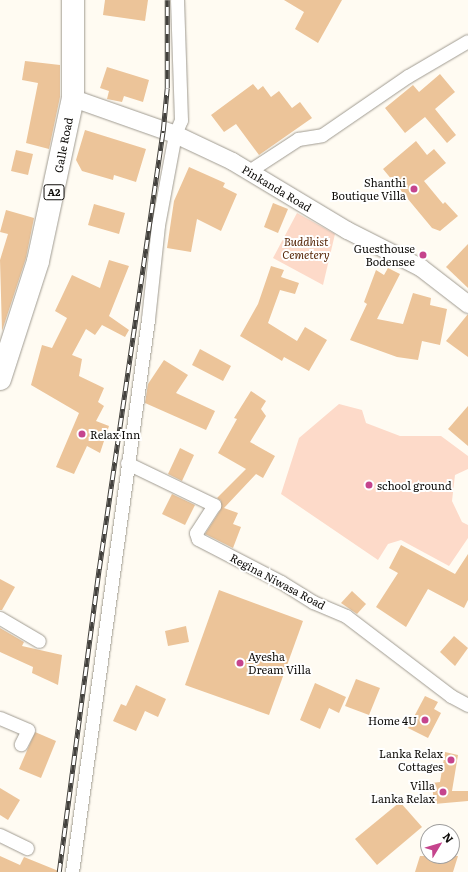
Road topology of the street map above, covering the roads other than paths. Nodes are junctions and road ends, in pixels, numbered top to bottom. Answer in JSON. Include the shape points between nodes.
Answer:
{"nodes":[{"id":1,"x":73,"y":0,"type":"edge"},
{"id":2,"x":177,"y":0,"type":"edge"},
{"id":3,"x":468,"y":41,"type":"edge"},
{"id":4,"x":73,"y":98,"type":"junction"},
{"id":5,"x":178,"y":127,"type":"junction"},
{"id":6,"x":248,"y":171,"type":"junction"},
{"id":7,"x":468,"y":304,"type":"edge"},
{"id":8,"x":0,"y":379,"type":"edge"},
{"id":9,"x":127,"y":463,"type":"junction"},
{"id":10,"x":0,"y":618,"type":"edge"},
{"id":11,"x":40,"y":641,"type":"dead end"},
{"id":12,"x":468,"y":705,"type":"edge"},
{"id":13,"x":0,"y":718,"type":"edge"},
{"id":14,"x":21,"y":744,"type":"dead end"},
{"id":15,"x":0,"y":834,"type":"edge"},
{"id":16,"x":27,"y":848,"type":"dead end"},
{"id":17,"x":72,"y":872,"type":"edge"}],
"edges":[{"from":1,"to":4,"type":"highway","name":"Galle Road","number":"A2"},
{"from":2,"to":5,"type":"street"},
{"from":3,"to":6,"type":"street","via":[[408,76],[322,135],[298,139]]},
{"from":4,"to":5,"type":"street","name":"Pinkanda Road"},
{"from":4,"to":8,"type":"highway","name":"Galle Road","number":"A2","via":[[38,261]]},
{"from":5,"to":6,"type":"street","name":"Pinkanda Road","via":[[193,143]]},
{"from":5,"to":9,"type":"street","via":[[158,225],[148,319]]},
{"from":6,"to":7,"type":"street","name":"Pinkanda Road","via":[[347,230],[420,267]]},
{"from":9,"to":12,"type":"street","name":"Regina Niwasa Road","via":[[214,505],[196,533],[198,539],[281,582],[313,602],[346,616],[451,696]]},
{"from":9,"to":17,"type":"street"},
{"from":10,"to":11,"type":"street"},
{"from":13,"to":14,"type":"street","via":[[28,730]]},
{"from":15,"to":16,"type":"street"}]}
